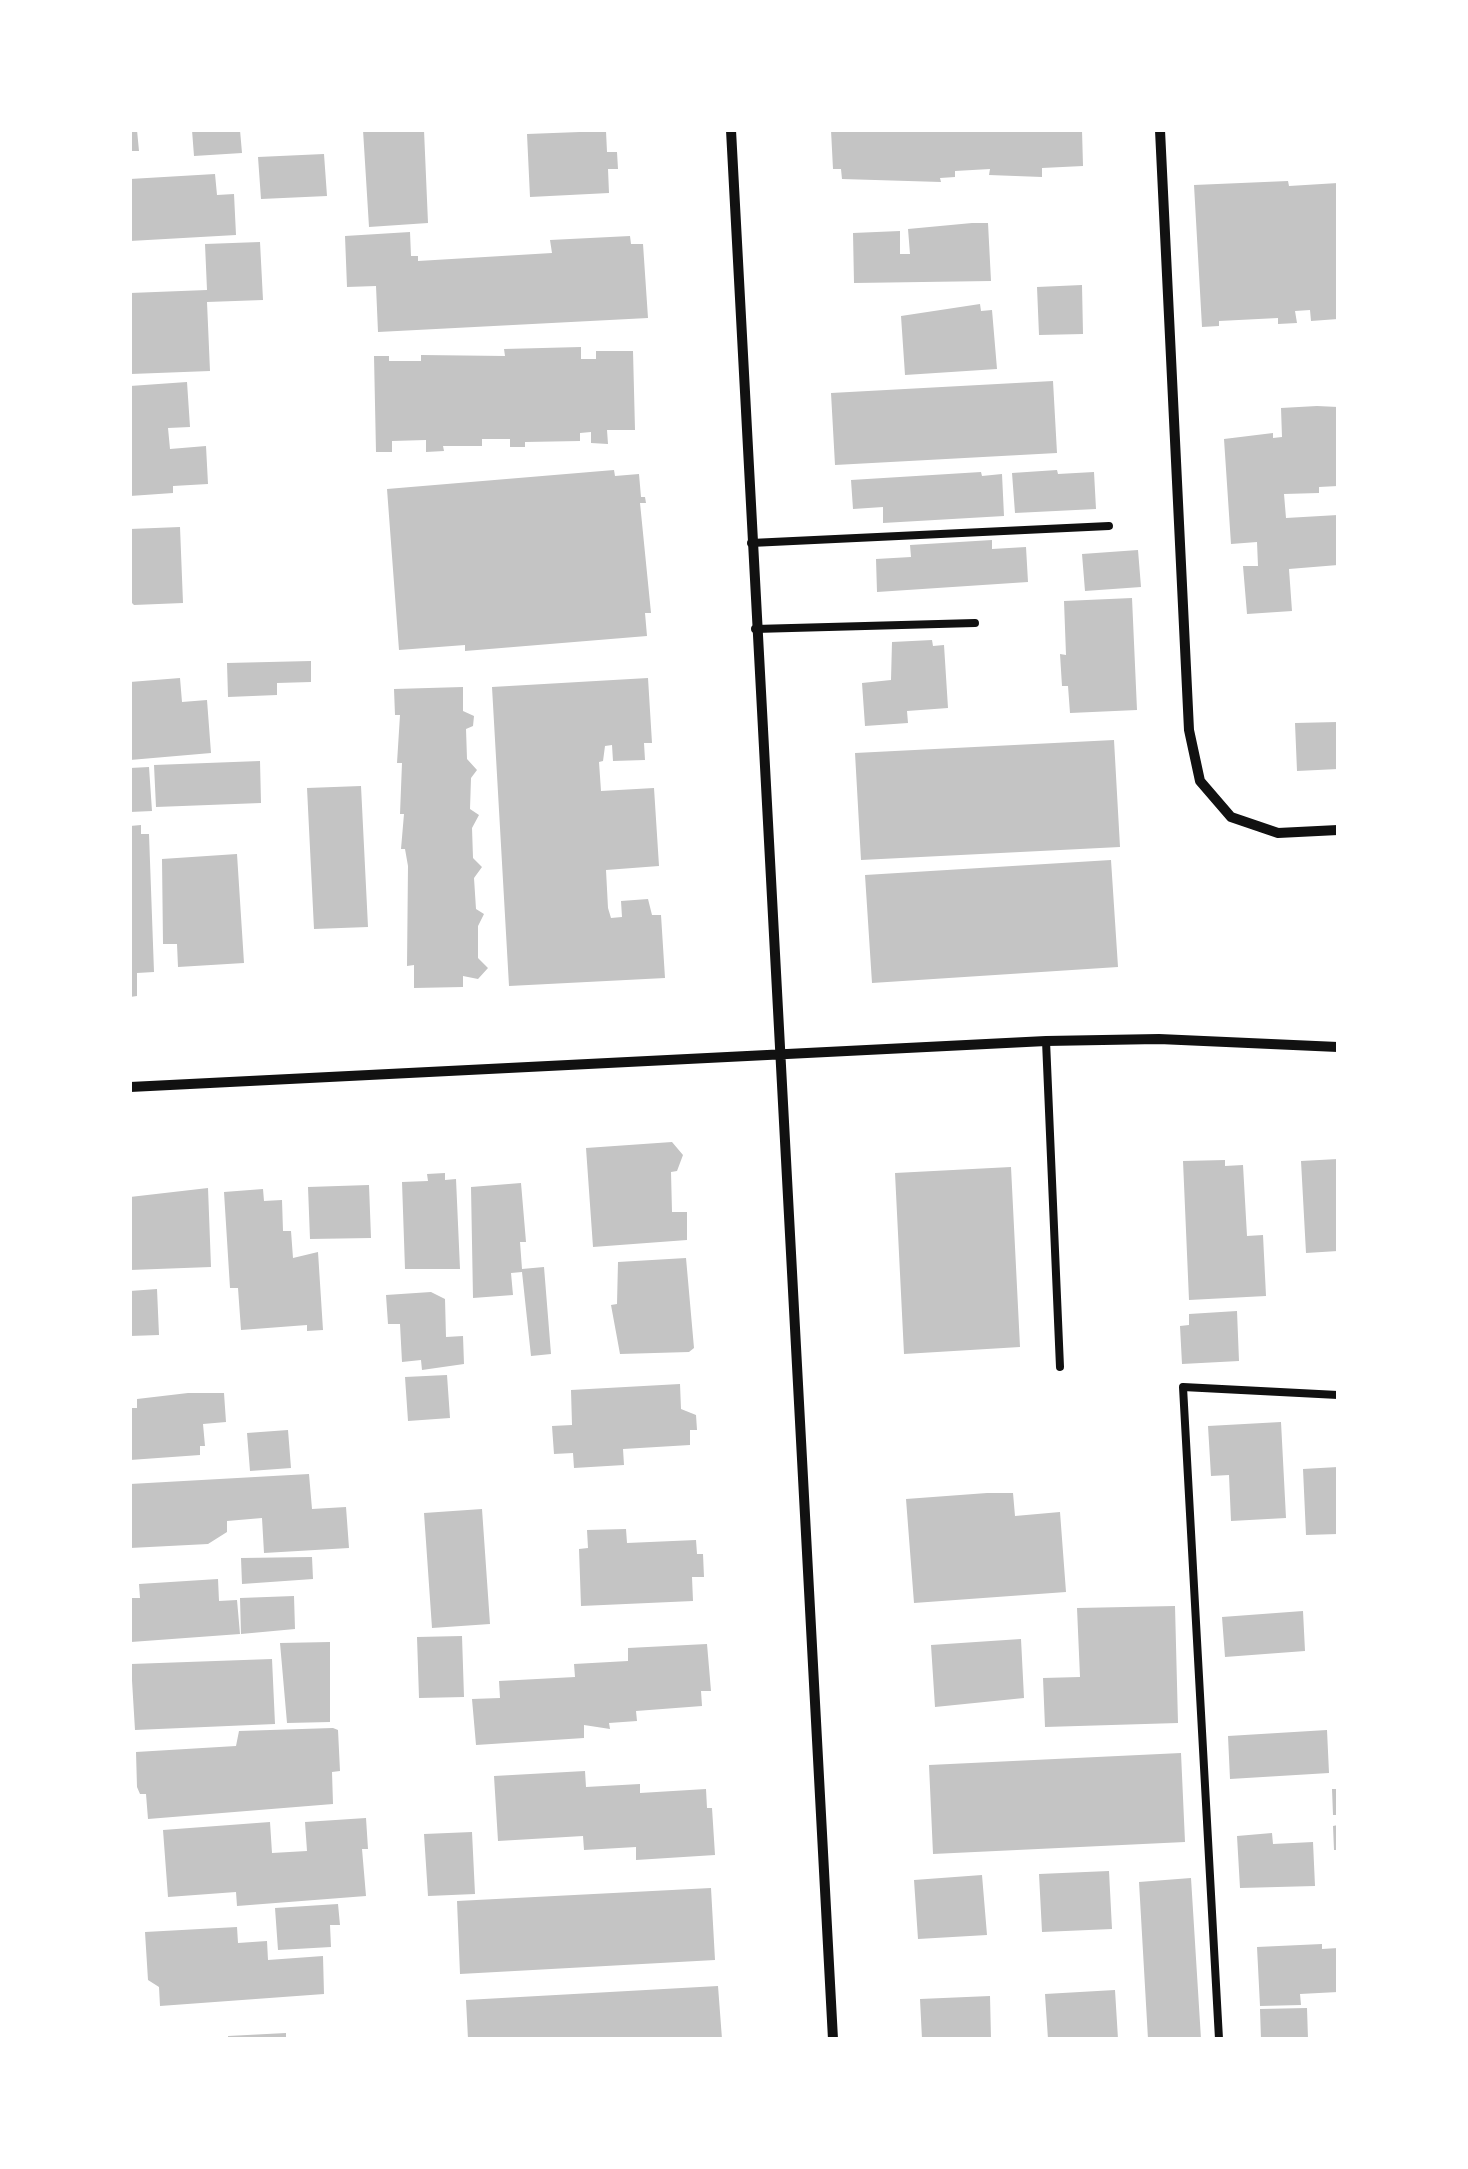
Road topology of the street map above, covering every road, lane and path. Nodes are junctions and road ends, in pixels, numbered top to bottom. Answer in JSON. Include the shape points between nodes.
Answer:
{"nodes":[{"id":1,"x":730,"y":130,"type":"edge"},
{"id":2,"x":1160,"y":130,"type":"edge"},
{"id":3,"x":1109,"y":526,"type":"dead end"},
{"id":4,"x":750,"y":543,"type":"junction"},
{"id":5,"x":974,"y":624,"type":"dead end"},
{"id":6,"x":755,"y":629,"type":"junction"},
{"id":7,"x":1338,"y":830,"type":"edge"},
{"id":8,"x":1046,"y":1042,"type":"junction"},
{"id":9,"x":1338,"y":1047,"type":"edge"},
{"id":10,"x":779,"y":1056,"type":"junction"},
{"id":11,"x":130,"y":1087,"type":"edge"},
{"id":12,"x":1060,"y":1367,"type":"dead end"},
{"id":13,"x":1338,"y":1395,"type":"edge"},
{"id":14,"x":833,"y":2039,"type":"edge"},
{"id":15,"x":1218,"y":2039,"type":"edge"}],
"edges":[{"from":1,"to":4,"type":"street"},
{"from":2,"to":7,"type":"street","via":[[1189,730],[1200,781],[1231,817],[1278,833]]},
{"from":3,"to":4,"type":"lane"},
{"from":4,"to":6,"type":"street"},
{"from":5,"to":6,"type":"lane"},
{"from":6,"to":10,"type":"street"},
{"from":8,"to":9,"type":"street"},
{"from":8,"to":10,"type":"street"},
{"from":8,"to":12,"type":"lane"},
{"from":10,"to":11,"type":"street"},
{"from":10,"to":14,"type":"street"},
{"from":13,"to":15,"type":"lane","via":[[1182,1387]]}]}
